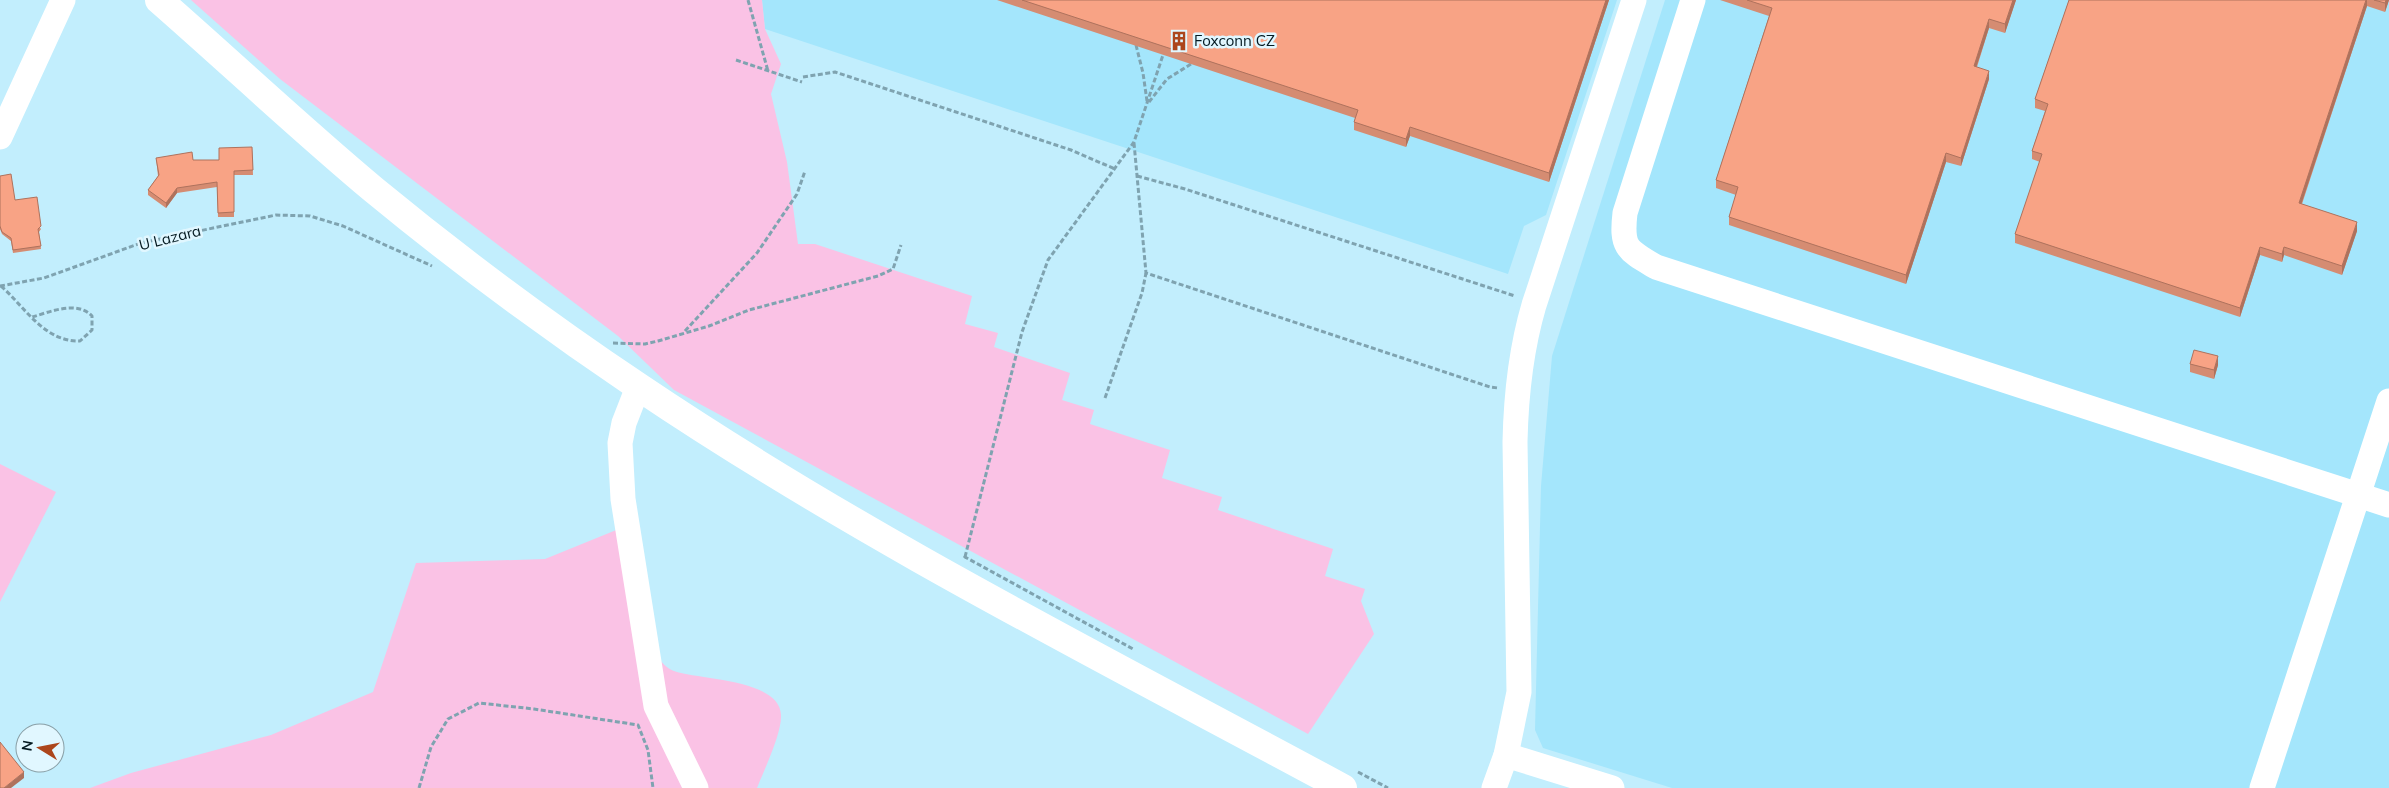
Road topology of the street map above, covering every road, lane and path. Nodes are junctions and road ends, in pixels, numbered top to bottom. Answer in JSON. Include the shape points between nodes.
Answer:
{"nodes":[{"id":1,"x":63,"y":0,"type":"edge"},
{"id":2,"x":159,"y":0,"type":"edge"},
{"id":3,"x":748,"y":0,"type":"edge"},
{"id":4,"x":1634,"y":0,"type":"edge"},
{"id":5,"x":1693,"y":0,"type":"edge"},
{"id":6,"x":1136,"y":45,"type":"edge"},
{"id":7,"x":1163,"y":54,"type":"edge"},
{"id":8,"x":736,"y":60,"type":"dead end"},
{"id":9,"x":1191,"y":64,"type":"edge"},
{"id":10,"x":768,"y":71,"type":"junction"},
{"id":11,"x":803,"y":77,"type":"dead end"},
{"id":12,"x":802,"y":82,"type":"dead end"},
{"id":13,"x":1147,"y":104,"type":"junction"},
{"id":14,"x":0,"y":138,"type":"edge"},
{"id":15,"x":1134,"y":142,"type":"junction"},
{"id":16,"x":1115,"y":169,"type":"junction"},
{"id":17,"x":805,"y":171,"type":"dead end"},
{"id":18,"x":1137,"y":176,"type":"junction"},
{"id":19,"x":901,"y":245,"type":"dead end"},
{"id":20,"x":435,"y":267,"type":"dead end"},
{"id":21,"x":1146,"y":273,"type":"junction"},
{"id":22,"x":0,"y":286,"type":"edge"},
{"id":23,"x":1522,"y":298,"type":"dead end"},
{"id":24,"x":32,"y":317,"type":"junction"},
{"id":25,"x":681,"y":334,"type":"junction"},
{"id":26,"x":608,"y":343,"type":"dead end"},
{"id":27,"x":1503,"y":384,"type":"dead end"},
{"id":28,"x":638,"y":387,"type":"junction"},
{"id":29,"x":1105,"y":398,"type":"dead end"},
{"id":30,"x":2389,"y":402,"type":"edge"},
{"id":31,"x":2359,"y":495,"type":"junction"},
{"id":32,"x":2389,"y":505,"type":"edge"},
{"id":33,"x":965,"y":557,"type":"dead end"},
{"id":34,"x":1506,"y":755,"type":"junction"},
{"id":35,"x":1563,"y":780,"type":"edge"},
{"id":36,"x":419,"y":788,"type":"edge"},
{"id":37,"x":653,"y":788,"type":"edge"},
{"id":38,"x":696,"y":788,"type":"edge"},
{"id":39,"x":1343,"y":788,"type":"edge"},
{"id":40,"x":1494,"y":788,"type":"edge"},
{"id":41,"x":1612,"y":788,"type":"edge"},
{"id":42,"x":2262,"y":788,"type":"edge"}],
"edges":[{"from":1,"to":14,"type":"street"},
{"from":2,"to":28,"type":"main road","via":[[408,217]]},
{"from":3,"to":10,"type":"path"},
{"from":4,"to":34,"type":"street","via":[[1534,305],[1522,353],[1515,442],[1519,692]]},
{"from":5,"to":31,"type":"street","via":[[1625,213],[1623,233],[1630,252],[1656,267]]},
{"from":6,"to":13,"type":"path"},
{"from":7,"to":13,"type":"path"},
{"from":8,"to":10,"type":"path"},
{"from":9,"to":13,"type":"path","via":[[1167,79]]},
{"from":10,"to":12,"type":"path"},
{"from":11,"to":16,"type":"path","via":[[835,72],[1071,150]]},
{"from":13,"to":15,"type":"path"},
{"from":15,"to":16,"type":"path"},
{"from":15,"to":18,"type":"path"},
{"from":16,"to":33,"type":"path","via":[[1048,260],[1022,332]]},
{"from":17,"to":25,"type":"path","via":[[798,194],[757,253]]},
{"from":18,"to":21,"type":"path"},
{"from":18,"to":23,"type":"path"},
{"from":19,"to":25,"type":"path","via":[[893,270],[886,273],[749,310]]},
{"from":20,"to":22,"type":"path","name":"U Lazara","via":[[343,226],[310,216],[276,215],[141,244],[44,278]]},
{"from":21,"to":27,"type":"path","via":[[1490,387]]},
{"from":21,"to":29,"type":"path"},
{"from":22,"to":24,"type":"path"},
{"from":24,"to":24,"type":"path","via":[[56,338],[80,341],[92,330],[92,316],[81,309],[57,310]]},
{"from":25,"to":26,"type":"path","via":[[645,344]]},
{"from":28,"to":38,"type":"street","via":[[620,443],[623,499],[656,706]]},
{"from":28,"to":39,"type":"main road","via":[[887,541]]},
{"from":30,"to":31,"type":"street"},
{"from":31,"to":32,"type":"street"},
{"from":31,"to":42,"type":"street"},
{"from":34,"to":35,"type":"street"},
{"from":34,"to":40,"type":"street"},
{"from":35,"to":41,"type":"street"},
{"from":36,"to":37,"type":"path","via":[[431,747],[448,719],[479,703],[638,725],[648,750]]}]}
